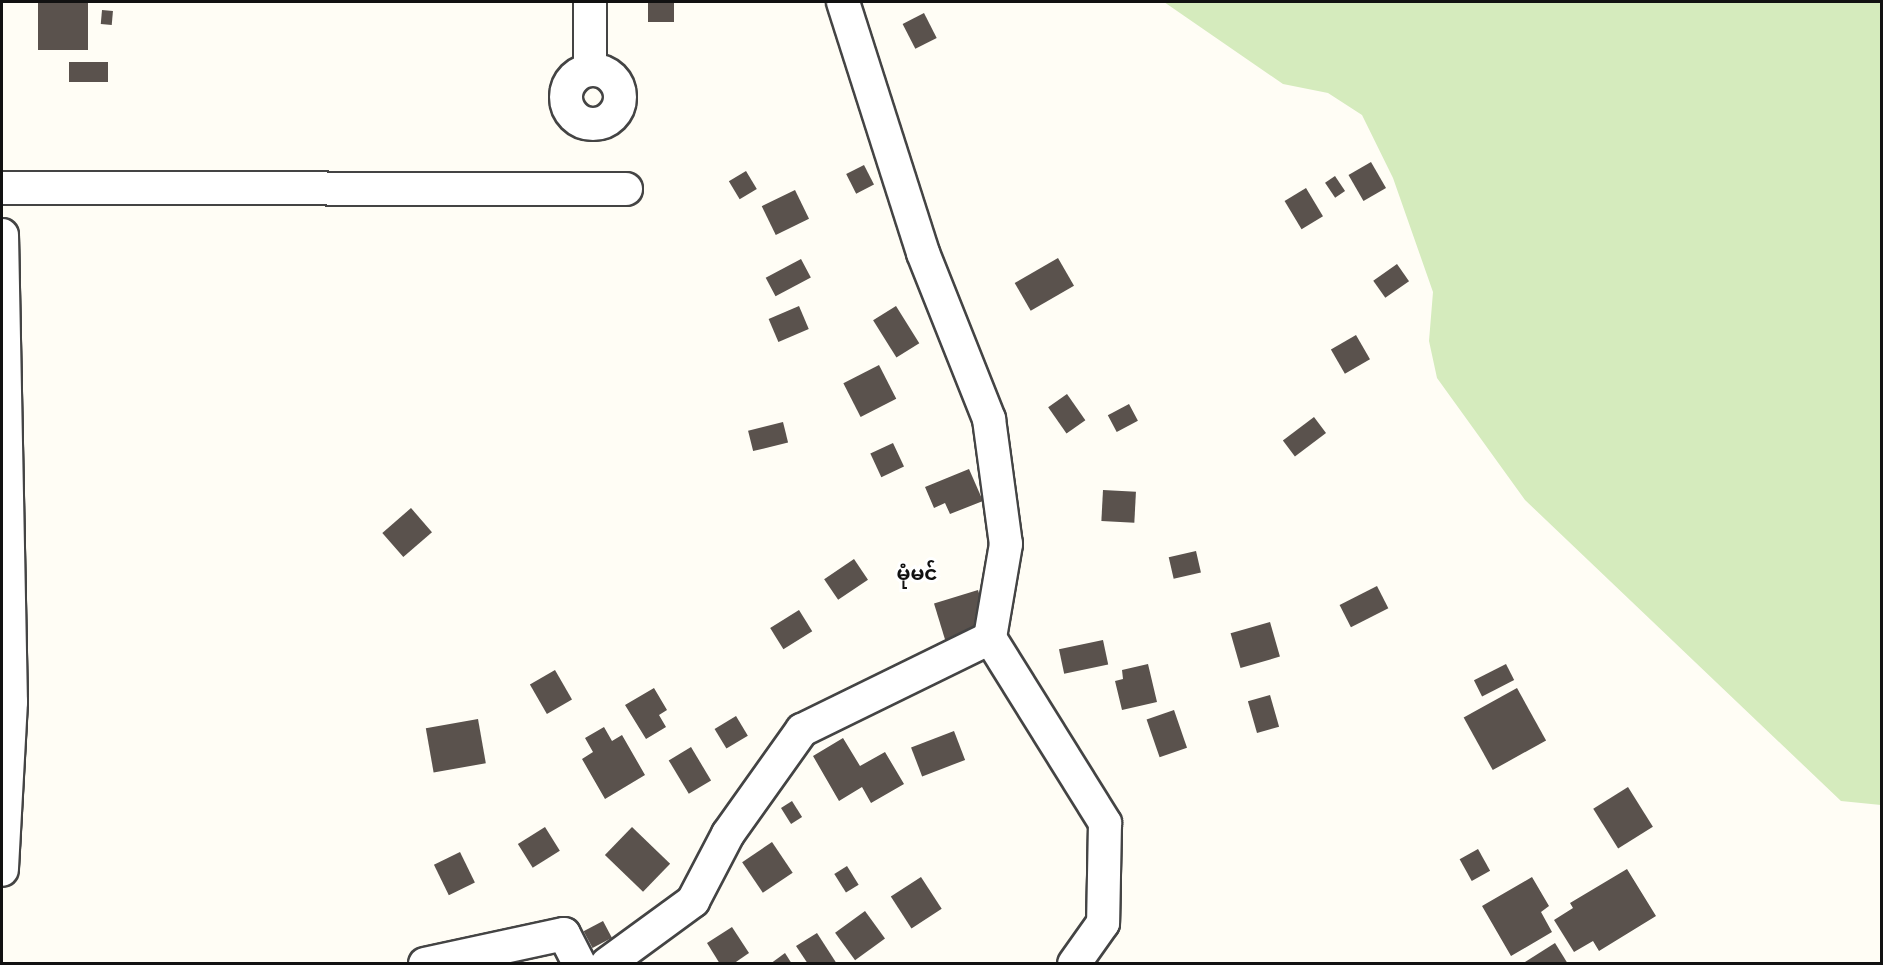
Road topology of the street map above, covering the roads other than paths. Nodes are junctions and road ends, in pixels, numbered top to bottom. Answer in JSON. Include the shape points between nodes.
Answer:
{"nodes":[{"id":1,"x":590,"y":2,"type":"edge"},
{"id":2,"x":843,"y":2,"type":"edge"},
{"id":3,"x":590,"y":70,"type":"dead end"},
{"id":4,"x":2,"y":188,"type":"edge"},
{"id":5,"x":626,"y":189,"type":"dead end"},
{"id":6,"x":2,"y":235,"type":"edge"},
{"id":7,"x":990,"y":638,"type":"junction"},
{"id":8,"x":2,"y":870,"type":"edge"},
{"id":9,"x":425,"y":963,"type":"edge"},
{"id":10,"x":579,"y":963,"type":"edge"},
{"id":11,"x":607,"y":963,"type":"edge"},
{"id":12,"x":1074,"y":963,"type":"edge"}],
"edges":[{"from":1,"to":3,"type":"street"},
{"from":2,"to":7,"type":"street","via":[[923,253],[989,419],[1006,544]]},
{"from":4,"to":5,"type":"street"},
{"from":6,"to":8,"type":"street","via":[[11,702]]},
{"from":7,"to":11,"type":"street","via":[[802,730],[728,834],[693,901]]},
{"from":7,"to":12,"type":"street","via":[[1105,823],[1103,923]]},
{"from":9,"to":10,"type":"street","via":[[564,934]]}]}
